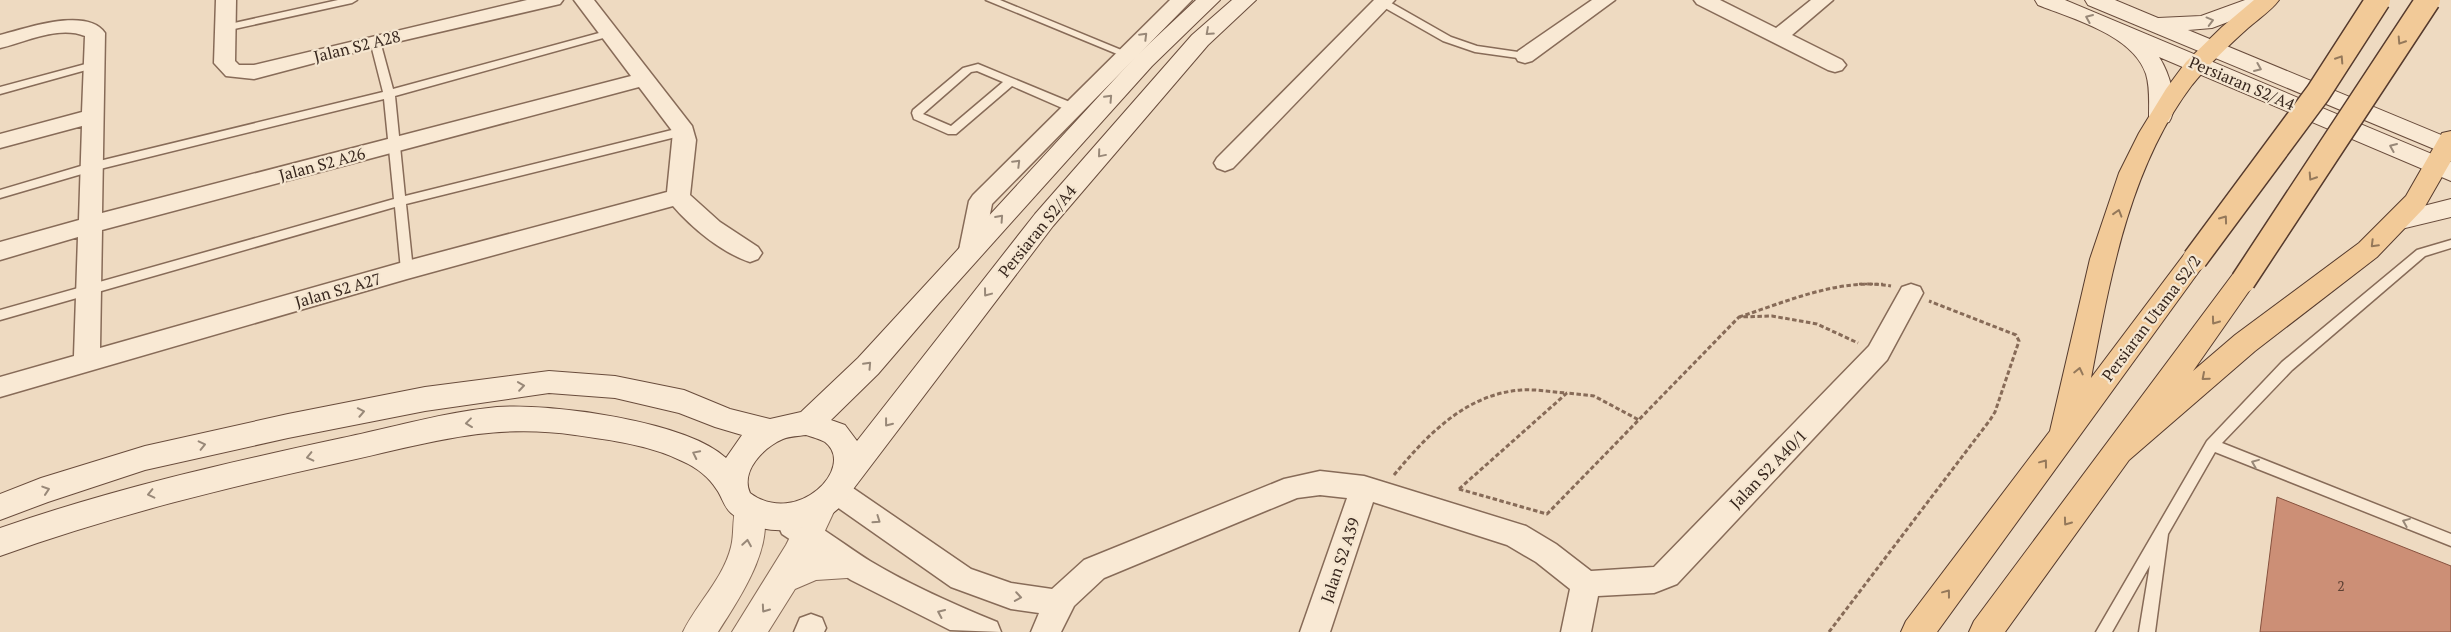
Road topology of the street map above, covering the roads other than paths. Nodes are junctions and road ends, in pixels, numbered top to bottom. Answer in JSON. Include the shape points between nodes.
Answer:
{"nodes":[{"id":1,"x":226,"y":0,"type":"edge"},
{"id":2,"x":352,"y":0,"type":"edge"},
{"id":3,"x":553,"y":0,"type":"edge"},
{"id":4,"x":584,"y":0,"type":"edge"},
{"id":5,"x":991,"y":0,"type":"edge"},
{"id":6,"x":1182,"y":0,"type":"edge"},
{"id":7,"x":1209,"y":0,"type":"edge"},
{"id":8,"x":1245,"y":0,"type":"edge"},
{"id":9,"x":1605,"y":0,"type":"edge"},
{"id":10,"x":1704,"y":0,"type":"edge"},
{"id":11,"x":1823,"y":0,"type":"edge"},
{"id":12,"x":2046,"y":0,"type":"edge"},
{"id":13,"x":2096,"y":0,"type":"edge"},
{"id":14,"x":2267,"y":0,"type":"edge"},
{"id":15,"x":2378,"y":0,"type":"edge"},
{"id":16,"x":2428,"y":0,"type":"edge"},
{"id":17,"x":1384,"y":1,"type":"edge"},
{"id":18,"x":2144,"y":20,"type":"junction"},
{"id":19,"x":225,"y":28,"type":"junction"},
{"id":20,"x":610,"y":33,"type":"junction"},
{"id":21,"x":2123,"y":33,"type":"junction"},
{"id":22,"x":1778,"y":36,"type":"junction"},
{"id":23,"x":375,"y":41,"type":"junction"},
{"id":24,"x":0,"y":42,"type":"edge"},
{"id":25,"x":1524,"y":56,"type":"joint"},
{"id":26,"x":1135,"y":57,"type":"junction"},
{"id":27,"x":2206,"y":57,"type":"junction"},
{"id":28,"x":94,"y":65,"type":"junction"},
{"id":29,"x":1835,"y":66,"type":"dead end"},
{"id":30,"x":645,"y":79,"type":"junction"},
{"id":31,"x":1011,"y":81,"type":"junction"},
{"id":32,"x":0,"y":91,"type":"edge"},
{"id":33,"x":389,"y":94,"type":"junction"},
{"id":34,"x":1073,"y":108,"type":"junction"},
{"id":35,"x":92,"y":116,"type":"junction"},
{"id":36,"x":2161,"y":116,"type":"junction"},
{"id":37,"x":684,"y":131,"type":"junction"},
{"id":38,"x":0,"y":141,"type":"edge"},
{"id":39,"x":395,"y":145,"type":"junction"},
{"id":40,"x":2448,"y":155,"type":"edge"},
{"id":41,"x":1225,"y":164,"type":"dead end"},
{"id":42,"x":91,"y":167,"type":"junction"},
{"id":43,"x":0,"y":194,"type":"edge"},
{"id":44,"x":678,"y":197,"type":"junction"},
{"id":45,"x":398,"y":202,"type":"junction"},
{"id":46,"x":2451,"y":208,"type":"edge"},
{"id":47,"x":2397,"y":221,"type":"junction"},
{"id":48,"x":90,"y":225,"type":"junction"},
{"id":49,"x":2451,"y":244,"type":"edge"},
{"id":50,"x":971,"y":250,"type":"junction"},
{"id":51,"x":0,"y":251,"type":"edge"},
{"id":52,"x":750,"y":253,"type":"dead end"},
{"id":53,"x":407,"y":270,"type":"junction"},
{"id":54,"x":88,"y":288,"type":"junction"},
{"id":55,"x":1911,"y":293,"type":"road end"},
{"id":56,"x":0,"y":315,"type":"edge"},
{"id":57,"x":87,"y":362,"type":"junction"},
{"id":58,"x":0,"y":387,"type":"edge"},
{"id":59,"x":808,"y":424,"type":"junction"},
{"id":60,"x":771,"y":431,"type":"junction"},
{"id":61,"x":2064,"y":435,"type":"junction"},
{"id":62,"x":2212,"y":445,"type":"junction"},
{"id":63,"x":2119,"y":451,"type":"junction"},
{"id":64,"x":1372,"y":491,"type":"junction"},
{"id":65,"x":835,"y":492,"type":"junction"},
{"id":66,"x":741,"y":498,"type":"junction"},
{"id":67,"x":0,"y":507,"type":"edge"},
{"id":68,"x":784,"y":519,"type":"junction"},
{"id":69,"x":2164,"y":529,"type":"junction"},
{"id":70,"x":808,"y":537,"type":"junction"},
{"id":71,"x":2451,"y":540,"type":"edge"},
{"id":72,"x":0,"y":542,"type":"edge"},
{"id":73,"x":847,"y":564,"type":"junction"},
{"id":74,"x":786,"y":578,"type":"junction"},
{"id":75,"x":1586,"y":584,"type":"junction"},
{"id":76,"x":1058,"y":603,"type":"junction"},
{"id":77,"x":700,"y":632,"type":"edge"},
{"id":78,"x":749,"y":632,"type":"edge"},
{"id":79,"x":986,"y":632,"type":"edge"},
{"id":80,"x":1046,"y":632,"type":"edge"},
{"id":81,"x":1315,"y":632,"type":"edge"},
{"id":82,"x":1576,"y":632,"type":"edge"},
{"id":83,"x":1918,"y":632,"type":"edge"},
{"id":84,"x":1986,"y":632,"type":"edge"},
{"id":85,"x":2104,"y":632,"type":"edge"},
{"id":86,"x":2147,"y":632,"type":"edge"}],
"edges":[{"from":1,"to":19,"type":"street","name":"Jalan S2 A28"},
{"from":2,"to":19,"type":"lane"},
{"from":3,"to":23,"type":"street","name":"Jalan S2 A28"},
{"from":4,"to":20,"type":"street"},
{"from":5,"to":26,"type":"lane"},
{"from":26,"to":6,"type":"street","one_way":true},
{"from":7,"to":26,"type":"main road","name":"Persiaran S2/A4"},
{"from":8,"to":65,"type":"main road","name":"Persiaran S2/A4","one_way":true,"via":[[1200,40],[1044,220]]},
{"from":9,"to":25,"type":"street"},
{"from":10,"to":22,"type":"street"},
{"from":11,"to":22,"type":"street"},
{"from":21,"to":12,"type":"main road","name":"Persiaran S2/A4","one_way":true},
{"from":13,"to":18,"type":"main road","name":"Persiaran S2/A4"},
{"from":18,"to":14,"type":"main road","one_way":true,"via":[[2176,25],[2204,23]]},
{"from":14,"to":27,"type":"main road","via":[[2228,32]]},
{"from":61,"to":15,"type":"main road","name":"Persiaran Utama S2/2","one_way":true,"bridge":true,"via":[[2318,93]]},
{"from":16,"to":63,"type":"main road","one_way":true,"bridge":true,"via":[[2244,281]]},
{"from":17,"to":25,"type":"lane","via":[[1447,39],[1475,49]]},
{"from":17,"to":41,"type":"street"},
{"from":18,"to":27,"type":"main road","name":"Persiaran S2/A4"},
{"from":19,"to":23,"type":"street","name":"Jalan S2 A28","via":[[224,63],[233,71],[254,72]]},
{"from":20,"to":30,"type":"street"},
{"from":20,"to":33,"type":"lane"},
{"from":21,"to":27,"type":"main road","name":"Persiaran S2/A4"},
{"from":21,"to":36,"type":"main road","via":[[2154,64],[2160,79]]},
{"from":22,"to":29,"type":"street"},
{"from":23,"to":33,"type":"lane"},
{"from":24,"to":28,"type":"street","via":[[70,25],[85,27],[95,33]]},
{"from":26,"to":34,"type":"street"},
{"from":50,"to":26,"type":"main road","name":"Persiaran S2/A4","one_way":true},
{"from":27,"to":36,"type":"main road","via":[[2175,93]]},
{"from":27,"to":40,"type":"main road","name":"Persiaran S2/A4"},
{"from":28,"to":32,"type":"lane"},
{"from":28,"to":35,"type":"street"},
{"from":30,"to":37,"type":"street"},
{"from":30,"to":39,"type":"street","name":"Jalan S2 A26"},
{"from":31,"to":31,"type":"lane","via":[[978,67],[972,68],[917,113],[918,116],[952,131]]},
{"from":31,"to":34,"type":"lane"},
{"from":33,"to":39,"type":"lane"},
{"from":33,"to":42,"type":"lane"},
{"from":50,"to":34,"type":"street","one_way":true,"via":[[982,202]]},
{"from":35,"to":38,"type":"street"},
{"from":35,"to":42,"type":"street"},
{"from":61,"to":36,"type":"main road","one_way":true,"via":[[2104,258],[2120,204]]},
{"from":37,"to":44,"type":"street"},
{"from":37,"to":45,"type":"lane"},
{"from":39,"to":45,"type":"lane"},
{"from":39,"to":48,"type":"street","name":"Jalan S2 A26"},
{"from":40,"to":47,"type":"main road","via":[[2415,202]]},
{"from":42,"to":43,"type":"lane"},
{"from":42,"to":48,"type":"street"},
{"from":44,"to":52,"type":"street","via":[[712,230]]},
{"from":44,"to":53,"type":"street","name":"Jalan S2 A27"},
{"from":45,"to":53,"type":"lane"},
{"from":45,"to":54,"type":"lane"},
{"from":46,"to":47,"type":"main road"},
{"from":47,"to":63,"type":"main road","one_way":true,"via":[[2368,250],[2245,343]]},
{"from":48,"to":51,"type":"street","name":"Jalan S2 A26"},
{"from":48,"to":54,"type":"street"},
{"from":49,"to":62,"type":"lane","via":[[2421,253],[2287,366]]},
{"from":59,"to":50,"type":"main road","name":"Persiaran S2/A4","one_way":true,"via":[[868,366]]},
{"from":53,"to":57,"type":"street","name":"Jalan S2 A27"},
{"from":54,"to":56,"type":"lane"},
{"from":54,"to":57,"type":"street"},
{"from":55,"to":75,"type":"street","name":"Jalan S2 A40/1","via":[[1878,352],[1667,575],[1654,580]]},
{"from":57,"to":58,"type":"street","name":"Jalan S2 A27"},
{"from":59,"to":60,"type":"main road","via":[[789,425]]},
{"from":59,"to":65,"type":"main road","via":[[825,427],[839,435],[847,447],[850,462]]},
{"from":60,"to":66,"type":"main road","via":[[754,441],[741,455],[734,470]]},
{"from":67,"to":60,"type":"main road","one_way":true,"via":[[145,458],[425,399],[549,382],[623,389],[684,402]]},
{"from":83,"to":61,"type":"main road","name":"Persiaran Utama S2/2","one_way":true},
{"from":62,"to":69,"type":"lane"},
{"from":71,"to":62,"type":"lane","one_way":true},
{"from":63,"to":84,"type":"main road","one_way":true},
{"from":64,"to":75,"type":"street","via":[[1516,535],[1546,552]]},
{"from":64,"to":76,"type":"street","via":[[1320,482],[1294,487],[1094,569],[1072,586]]},
{"from":64,"to":81,"type":"street","name":"Jalan S2 A39"},
{"from":65,"to":68,"type":"main road","via":[[804,515]]},
{"from":65,"to":70,"type":"main road"},
{"from":65,"to":76,"type":"street","one_way":true,"via":[[961,578],[1011,596]]},
{"from":66,"to":68,"type":"main road","via":[[765,517]]},
{"from":66,"to":72,"type":"main road","one_way":true,"via":[[708,460],[676,444],[599,426],[519,418],[461,424],[145,495]]},
{"from":77,"to":66,"type":"main road","one_way":true,"via":[[730,585],[747,547]]},
{"from":68,"to":70,"type":"street"},
{"from":69,"to":85,"type":"lane"},
{"from":69,"to":86,"type":"lane"},
{"from":70,"to":73,"type":"street"},
{"from":70,"to":74,"type":"main road"},
{"from":73,"to":74,"type":"main road","via":[[813,566]]},
{"from":79,"to":73,"type":"street","one_way":true,"via":[[936,611]]},
{"from":74,"to":78,"type":"main road","one_way":true},
{"from":75,"to":82,"type":"street"},
{"from":76,"to":80,"type":"street"}]}
